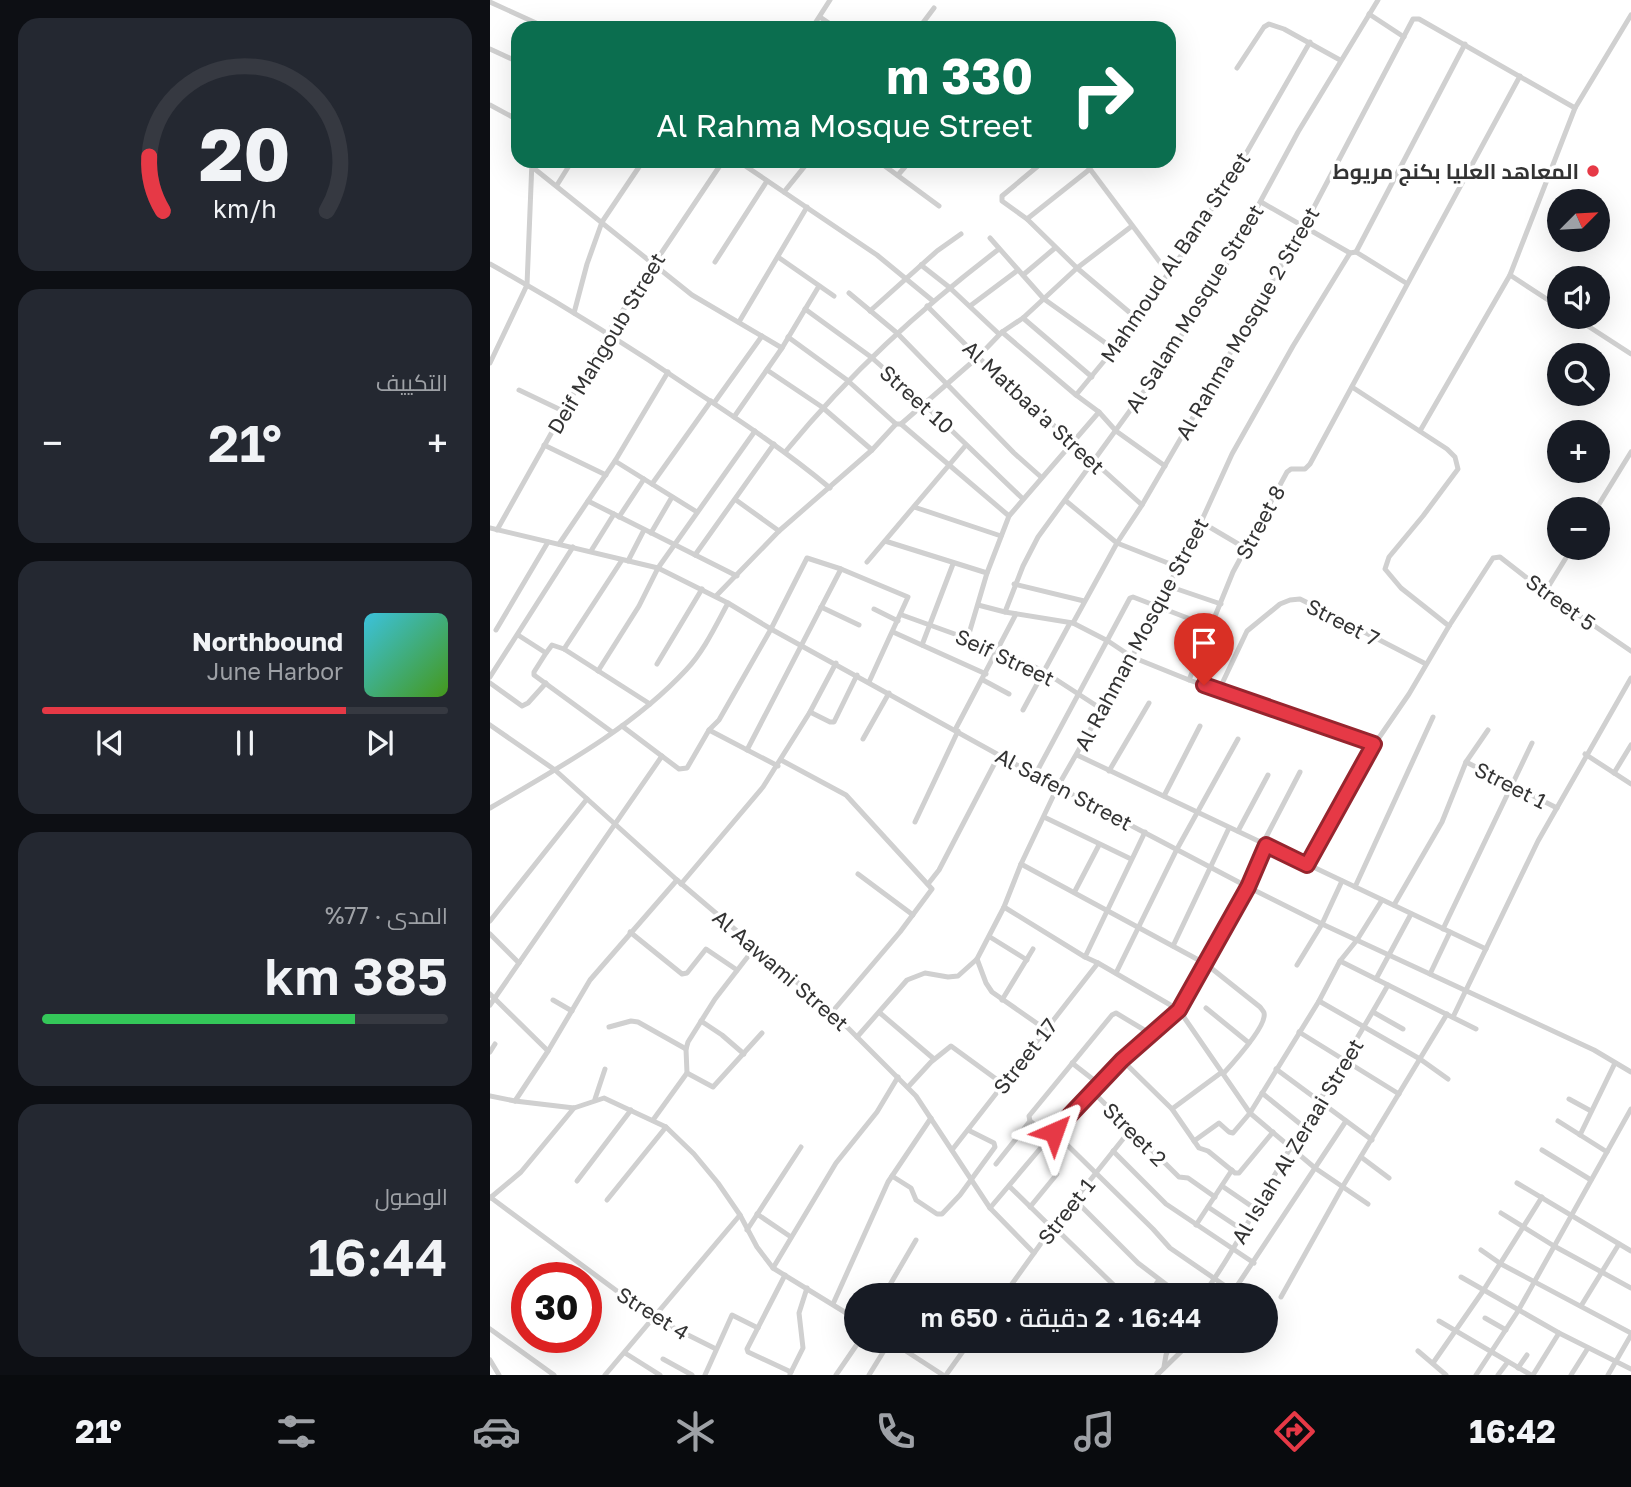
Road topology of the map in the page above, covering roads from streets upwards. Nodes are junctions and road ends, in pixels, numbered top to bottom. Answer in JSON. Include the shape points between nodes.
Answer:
{"nodes":[{"id":1,"x":830,"y":0,"type":"edge"},
{"id":2,"x":1378,"y":0,"type":"edge"},
{"id":3,"x":490,"y":2,"type":"edge"},
{"id":4,"x":934,"y":8,"type":"dead end"},
{"id":5,"x":1369,"y":14,"type":"junction"},
{"id":6,"x":1631,"y":15,"type":"edge"},
{"id":7,"x":820,"y":17,"type":"junction"},
{"id":8,"x":532,"y":21,"type":"edge"},
{"id":9,"x":817,"y":21,"type":"edge"},
{"id":10,"x":826,"y":21,"type":"edge"},
{"id":11,"x":924,"y":21,"type":"edge"},
{"id":12,"x":1404,"y":37,"type":"junction"},
{"id":13,"x":1310,"y":42,"type":"junction"},
{"id":14,"x":1465,"y":44,"type":"junction"},
{"id":15,"x":490,"y":48,"type":"edge"},
{"id":16,"x":511,"y":58,"type":"edge"},
{"id":17,"x":1340,"y":60,"type":"junction"},
{"id":18,"x":1237,"y":68,"type":"dead end"},
{"id":19,"x":1520,"y":76,"type":"junction"},
{"id":20,"x":490,"y":105,"type":"edge"},
{"id":21,"x":1575,"y":108,"type":"junction"},
{"id":22,"x":511,"y":116,"type":"edge"},
{"id":23,"x":532,"y":168,"type":"edge"},
{"id":24,"x":537,"y":168,"type":"edge"},
{"id":25,"x":568,"y":168,"type":"edge"},
{"id":26,"x":638,"y":168,"type":"edge"},
{"id":27,"x":718,"y":168,"type":"edge"},
{"id":28,"x":748,"y":168,"type":"edge"},
{"id":29,"x":804,"y":168,"type":"edge"},
{"id":30,"x":887,"y":168,"type":"edge"},
{"id":31,"x":904,"y":168,"type":"edge"},
{"id":32,"x":1036,"y":168,"type":"edge"},
{"id":33,"x":1090,"y":169,"type":"joint"},
{"id":34,"x":898,"y":176,"type":"junction"},
{"id":35,"x":766,"y":181,"type":"junction"},
{"id":36,"x":557,"y":185,"type":"junction"},
{"id":37,"x":785,"y":192,"type":"junction"},
{"id":38,"x":1261,"y":202,"type":"junction"},
{"id":39,"x":939,"y":206,"type":"dead end"},
{"id":40,"x":807,"y":207,"type":"junction"},
{"id":41,"x":1027,"y":219,"type":"junction"},
{"id":42,"x":602,"y":222,"type":"junction"},
{"id":43,"x":1132,"y":226,"type":"junction"},
{"id":44,"x":1303,"y":228,"type":"junction"},
{"id":45,"x":961,"y":234,"type":"dead end"},
{"id":46,"x":990,"y":238,"type":"dead end"},
{"id":47,"x":999,"y":248,"type":"junction"},
{"id":48,"x":1055,"y":248,"type":"junction"},
{"id":49,"x":1353,"y":253,"type":"junction"},
{"id":50,"x":778,"y":257,"type":"junction"},
{"id":51,"x":715,"y":262,"type":"dead end"},
{"id":52,"x":490,"y":264,"type":"edge"},
{"id":53,"x":652,"y":264,"type":"junction"},
{"id":54,"x":921,"y":265,"type":"junction"},
{"id":55,"x":1077,"y":268,"type":"junction"},
{"id":56,"x":1021,"y":273,"type":"junction"},
{"id":57,"x":1168,"y":273,"type":"junction"},
{"id":58,"x":1510,"y":275,"type":"junction"},
{"id":59,"x":905,"y":278,"type":"junction"},
{"id":60,"x":1406,"y":283,"type":"junction"},
{"id":61,"x":527,"y":285,"type":"junction"},
{"id":62,"x":819,"y":286,"type":"junction"},
{"id":63,"x":949,"y":287,"type":"junction"},
{"id":64,"x":849,"y":293,"type":"dead end"},
{"id":65,"x":834,"y":296,"type":"dead end"},
{"id":66,"x":1044,"y":299,"type":"junction"},
{"id":67,"x":1547,"y":299,"type":"edge"},
{"id":68,"x":933,"y":301,"type":"junction"},
{"id":69,"x":927,"y":306,"type":"junction"},
{"id":70,"x":970,"y":306,"type":"junction"},
{"id":71,"x":805,"y":309,"type":"junction"},
{"id":72,"x":870,"y":311,"type":"junction"},
{"id":73,"x":574,"y":313,"type":"junction"},
{"id":74,"x":1135,"y":317,"type":"junction"},
{"id":75,"x":1023,"y":318,"type":"junction"},
{"id":76,"x":739,"y":322,"type":"junction"},
{"id":77,"x":1592,"y":329,"type":"edge"},
{"id":78,"x":897,"y":333,"type":"junction"},
{"id":79,"x":1000,"y":333,"type":"junction"},
{"id":80,"x":607,"y":334,"type":"junction"},
{"id":81,"x":762,"y":336,"type":"junction"},
{"id":82,"x":788,"y":337,"type":"junction"},
{"id":83,"x":782,"y":348,"type":"junction"},
{"id":84,"x":1114,"y":349,"type":"junction"},
{"id":85,"x":1631,"y":354,"type":"edge"},
{"id":86,"x":871,"y":357,"type":"junction"},
{"id":87,"x":978,"y":357,"type":"junction"},
{"id":88,"x":490,"y":363,"type":"edge"},
{"id":89,"x":767,"y":370,"type":"junction"},
{"id":90,"x":668,"y":372,"type":"junction"},
{"id":91,"x":1093,"y":377,"type":"junction"},
{"id":92,"x":847,"y":380,"type":"junction"},
{"id":93,"x":946,"y":384,"type":"junction"},
{"id":94,"x":1352,"y":387,"type":"junction"},
{"id":95,"x":519,"y":390,"type":"dead end"},
{"id":96,"x":1076,"y":395,"type":"junction"},
{"id":97,"x":713,"y":402,"type":"junction"},
{"id":98,"x":924,"y":404,"type":"junction"},
{"id":99,"x":822,"y":407,"type":"junction"},
{"id":100,"x":563,"y":411,"type":"junction"},
{"id":101,"x":1099,"y":412,"type":"junction"},
{"id":102,"x":734,"y":417,"type":"junction"},
{"id":103,"x":898,"y":424,"type":"junction"},
{"id":104,"x":755,"y":430,"type":"junction"},
{"id":105,"x":1116,"y":430,"type":"junction"},
{"id":106,"x":1419,"y":431,"type":"junction"},
{"id":107,"x":1072,"y":443,"type":"junction"},
{"id":108,"x":774,"y":444,"type":"junction"},
{"id":109,"x":544,"y":445,"type":"junction"},
{"id":110,"x":966,"y":445,"type":"junction"},
{"id":111,"x":872,"y":450,"type":"junction"},
{"id":112,"x":786,"y":451,"type":"junction"},
{"id":113,"x":1631,"y":452,"type":"edge"},
{"id":114,"x":615,"y":461,"type":"junction"},
{"id":115,"x":1094,"y":463,"type":"junction"},
{"id":116,"x":949,"y":466,"type":"junction"},
{"id":117,"x":1164,"y":466,"type":"junction"},
{"id":118,"x":606,"y":475,"type":"junction"},
{"id":119,"x":1041,"y":477,"type":"junction"},
{"id":120,"x":644,"y":480,"type":"junction"},
{"id":121,"x":652,"y":484,"type":"junction"},
{"id":122,"x":830,"y":488,"type":"junction"},
{"id":123,"x":672,"y":497,"type":"junction"},
{"id":124,"x":1603,"y":497,"type":"edge"},
{"id":125,"x":1023,"y":498,"type":"junction"},
{"id":126,"x":736,"y":500,"type":"junction"},
{"id":127,"x":1066,"y":501,"type":"junction"},
{"id":128,"x":588,"y":502,"type":"junction"},
{"id":129,"x":1142,"y":505,"type":"junction"},
{"id":130,"x":914,"y":507,"type":"junction"},
{"id":131,"x":697,"y":513,"type":"junction"},
{"id":132,"x":616,"y":516,"type":"junction"},
{"id":133,"x":1009,"y":516,"type":"junction"},
{"id":134,"x":1201,"y":522,"type":"junction"},
{"id":135,"x":490,"y":528,"type":"edge"},
{"id":136,"x":497,"y":530,"type":"junction"},
{"id":137,"x":644,"y":530,"type":"junction"},
{"id":138,"x":779,"y":531,"type":"junction"},
{"id":139,"x":651,"y":533,"type":"junction"},
{"id":140,"x":1001,"y":536,"type":"junction"},
{"id":141,"x":885,"y":541,"type":"junction"},
{"id":142,"x":548,"y":542,"type":"junction"},
{"id":143,"x":1117,"y":543,"type":"junction"},
{"id":144,"x":559,"y":544,"type":"junction"},
{"id":145,"x":676,"y":545,"type":"junction"},
{"id":146,"x":573,"y":547,"type":"junction"},
{"id":147,"x":1245,"y":548,"type":"junction"},
{"id":148,"x":591,"y":551,"type":"junction"},
{"id":149,"x":695,"y":555,"type":"junction"},
{"id":150,"x":625,"y":560,"type":"junction"},
{"id":151,"x":1565,"y":560,"type":"edge"},
{"id":152,"x":867,"y":562,"type":"dead end"},
{"id":153,"x":953,"y":564,"type":"junction"},
{"id":154,"x":1178,"y":567,"type":"junction"},
{"id":155,"x":658,"y":568,"type":"junction"},
{"id":156,"x":841,"y":569,"type":"junction"},
{"id":157,"x":987,"y":573,"type":"junction"},
{"id":158,"x":737,"y":576,"type":"junction"},
{"id":159,"x":1014,"y":584,"type":"junction"},
{"id":160,"x":1168,"y":586,"type":"junction"},
{"id":161,"x":702,"y":589,"type":"junction"},
{"id":162,"x":1545,"y":592,"type":"junction"},
{"id":163,"x":716,"y":596,"type":"junction"},
{"id":164,"x":1084,"y":601,"type":"junction"},
{"id":165,"x":729,"y":603,"type":"junction"},
{"id":166,"x":1221,"y":604,"type":"junction"},
{"id":167,"x":978,"y":605,"type":"junction"},
{"id":168,"x":821,"y":607,"type":"junction"},
{"id":169,"x":1157,"y":608,"type":"junction"},
{"id":170,"x":874,"y":609,"type":"dead end"},
{"id":171,"x":1005,"y":612,"type":"junction"},
{"id":172,"x":1016,"y":614,"type":"junction"},
{"id":173,"x":900,"y":618,"type":"junction"},
{"id":174,"x":1071,"y":623,"type":"junction"},
{"id":175,"x":859,"y":625,"type":"dead end"},
{"id":176,"x":931,"y":625,"type":"junction"},
{"id":177,"x":1449,"y":626,"type":"junction"},
{"id":178,"x":1211,"y":627,"type":"junction"},
{"id":179,"x":771,"y":629,"type":"junction"},
{"id":180,"x":496,"y":630,"type":"dead end"},
{"id":181,"x":893,"y":632,"type":"junction"},
{"id":182,"x":518,"y":635,"type":"junction"},
{"id":183,"x":968,"y":637,"type":"junction"},
{"id":184,"x":1108,"y":641,"type":"junction"},
{"id":185,"x":801,"y":645,"type":"junction"},
{"id":186,"x":922,"y":645,"type":"junction"},
{"id":187,"x":564,"y":649,"type":"junction"},
{"id":188,"x":999,"y":650,"type":"junction"},
{"id":189,"x":1631,"y":651,"type":"edge"},
{"id":190,"x":546,"y":653,"type":"junction"},
{"id":191,"x":1132,"y":657,"type":"junction"},
{"id":192,"x":836,"y":663,"type":"junction"},
{"id":193,"x":657,"y":664,"type":"dead end"},
{"id":194,"x":1426,"y":664,"type":"junction"},
{"id":195,"x":598,"y":671,"type":"junction"},
{"id":196,"x":1044,"y":671,"type":"junction"},
{"id":197,"x":857,"y":675,"type":"junction"},
{"id":198,"x":490,"y":677,"type":"edge"},
{"id":199,"x":984,"y":677,"type":"junction"},
{"id":200,"x":1631,"y":678,"type":"edge"},
{"id":201,"x":1189,"y":680,"type":"junction"},
{"id":202,"x":490,"y":682,"type":"edge"},
{"id":203,"x":869,"y":682,"type":"junction"},
{"id":204,"x":546,"y":683,"type":"junction"},
{"id":205,"x":1219,"y":690,"type":"junction"},
{"id":206,"x":889,"y":693,"type":"junction"},
{"id":207,"x":1009,"y":694,"type":"dead end"},
{"id":208,"x":1079,"y":694,"type":"junction"},
{"id":209,"x":650,"y":704,"type":"junction"},
{"id":210,"x":1149,"y":704,"type":"dead end"},
{"id":211,"x":1024,"y":710,"type":"dead end"},
{"id":212,"x":1103,"y":710,"type":"junction"},
{"id":213,"x":810,"y":712,"type":"junction"},
{"id":214,"x":1433,"y":717,"type":"dead end"},
{"id":215,"x":490,"y":725,"type":"edge"},
{"id":216,"x":622,"y":726,"type":"junction"},
{"id":217,"x":1200,"y":726,"type":"dead end"},
{"id":218,"x":709,"y":730,"type":"junction"},
{"id":219,"x":1488,"y":730,"type":"dead end"},
{"id":220,"x":957,"y":731,"type":"junction"},
{"id":221,"x":612,"y":732,"type":"junction"},
{"id":222,"x":863,"y":739,"type":"dead end"},
{"id":223,"x":1238,"y":739,"type":"dead end"},
{"id":224,"x":1532,"y":743,"type":"dead end"},
{"id":225,"x":1374,"y":744,"type":"junction"},
{"id":226,"x":1631,"y":745,"type":"edge"},
{"id":227,"x":747,"y":750,"type":"junction"},
{"id":228,"x":1585,"y":754,"type":"junction"},
{"id":229,"x":999,"y":755,"type":"junction"},
{"id":230,"x":1077,"y":755,"type":"junction"},
{"id":231,"x":662,"y":757,"type":"junction"},
{"id":232,"x":1465,"y":762,"type":"junction"},
{"id":233,"x":780,"y":763,"type":"junction"},
{"id":234,"x":555,"y":769,"type":"junction"},
{"id":235,"x":1109,"y":771,"type":"junction"},
{"id":236,"x":1300,"y":772,"type":"dead end"},
{"id":237,"x":1614,"y":773,"type":"junction"},
{"id":238,"x":1035,"y":775,"type":"junction"},
{"id":239,"x":1268,"y":775,"type":"dead end"},
{"id":240,"x":1511,"y":784,"type":"junction"},
{"id":241,"x":1631,"y":784,"type":"edge"},
{"id":242,"x":1058,"y":786,"type":"junction"},
{"id":243,"x":1164,"y":796,"type":"junction"},
{"id":244,"x":587,"y":799,"type":"junction"},
{"id":245,"x":490,"y":808,"type":"edge"},
{"id":246,"x":1557,"y":808,"type":"junction"},
{"id":247,"x":1198,"y":812,"type":"junction"},
{"id":248,"x":1044,"y":817,"type":"junction"},
{"id":249,"x":915,"y":822,"type":"dead end"},
{"id":250,"x":615,"y":824,"type":"junction"},
{"id":251,"x":1229,"y":828,"type":"junction"},
{"id":252,"x":1238,"y":831,"type":"junction"},
{"id":253,"x":1145,"y":832,"type":"junction"},
{"id":254,"x":1265,"y":844,"type":"junction"},
{"id":255,"x":1099,"y":845,"type":"junction"},
{"id":256,"x":1177,"y":849,"type":"junction"},
{"id":257,"x":1131,"y":859,"type":"junction"},
{"id":258,"x":1021,"y":864,"type":"junction"},
{"id":259,"x":1307,"y":865,"type":"junction"},
{"id":260,"x":1211,"y":867,"type":"junction"},
{"id":261,"x":858,"y":874,"type":"dead end"},
{"id":262,"x":1342,"y":881,"type":"junction"},
{"id":263,"x":679,"y":882,"type":"junction"},
{"id":264,"x":928,"y":884,"type":"junction"},
{"id":265,"x":1248,"y":887,"type":"junction"},
{"id":266,"x":1355,"y":887,"type":"junction"},
{"id":267,"x":1075,"y":891,"type":"junction"},
{"id":268,"x":1382,"y":900,"type":"junction"},
{"id":269,"x":1394,"y":905,"type":"junction"},
{"id":270,"x":1004,"y":907,"type":"junction"},
{"id":271,"x":1108,"y":910,"type":"junction"},
{"id":272,"x":1411,"y":914,"type":"junction"},
{"id":273,"x":913,"y":915,"type":"junction"},
{"id":274,"x":490,"y":920,"type":"edge"},
{"id":275,"x":1322,"y":924,"type":"junction"},
{"id":276,"x":1140,"y":927,"type":"junction"},
{"id":277,"x":1443,"y":929,"type":"junction"},
{"id":278,"x":630,"y":932,"type":"junction"},
{"id":279,"x":1450,"y":932,"type":"junction"},
{"id":280,"x":490,"y":934,"type":"edge"},
{"id":281,"x":990,"y":937,"type":"junction"},
{"id":282,"x":1357,"y":940,"type":"junction"},
{"id":283,"x":756,"y":946,"type":"junction"},
{"id":284,"x":1173,"y":946,"type":"junction"},
{"id":285,"x":1033,"y":949,"type":"dead end"},
{"id":286,"x":1486,"y":949,"type":"junction"},
{"id":287,"x":1389,"y":955,"type":"junction"},
{"id":288,"x":1085,"y":957,"type":"junction"},
{"id":289,"x":977,"y":959,"type":"junction"},
{"id":290,"x":1027,"y":960,"type":"junction"},
{"id":291,"x":1340,"y":961,"type":"junction"},
{"id":292,"x":1098,"y":962,"type":"junction"},
{"id":293,"x":519,"y":963,"type":"junction"},
{"id":294,"x":1206,"y":964,"type":"junction"},
{"id":295,"x":1297,"y":965,"type":"dead end"},
{"id":296,"x":737,"y":971,"type":"junction"},
{"id":297,"x":1116,"y":973,"type":"junction"},
{"id":298,"x":1430,"y":974,"type":"junction"},
{"id":299,"x":1376,"y":979,"type":"junction"},
{"id":300,"x":1388,"y":985,"type":"junction"},
{"id":301,"x":1466,"y":990,"type":"junction"},
{"id":302,"x":492,"y":996,"type":"edge"},
{"id":303,"x":553,"y":1000,"type":"dead end"},
{"id":304,"x":1002,"y":1000,"type":"junction"},
{"id":305,"x":1319,"y":1001,"type":"junction"},
{"id":306,"x":490,"y":1005,"type":"edge"},
{"id":307,"x":1206,"y":1008,"type":"dead end"},
{"id":308,"x":1179,"y":1010,"type":"junction"},
{"id":309,"x":572,"y":1012,"type":"junction"},
{"id":310,"x":832,"y":1012,"type":"junction"},
{"id":311,"x":1373,"y":1012,"type":"junction"},
{"id":312,"x":880,"y":1013,"type":"junction"},
{"id":313,"x":1447,"y":1014,"type":"junction"},
{"id":314,"x":1453,"y":1017,"type":"junction"},
{"id":315,"x":701,"y":1021,"type":"junction"},
{"id":316,"x":609,"y":1027,"type":"dead end"},
{"id":317,"x":1364,"y":1027,"type":"junction"},
{"id":318,"x":1045,"y":1029,"type":"junction"},
{"id":319,"x":1403,"y":1029,"type":"dead end"},
{"id":320,"x":1476,"y":1029,"type":"dead end"},
{"id":321,"x":1299,"y":1032,"type":"junction"},
{"id":322,"x":762,"y":1033,"type":"dead end"},
{"id":323,"x":1151,"y":1034,"type":"junction"},
{"id":324,"x":857,"y":1037,"type":"junction"},
{"id":325,"x":1249,"y":1042,"type":"junction"},
{"id":326,"x":495,"y":1044,"type":"dead end"},
{"id":327,"x":686,"y":1049,"type":"junction"},
{"id":328,"x":548,"y":1051,"type":"junction"},
{"id":329,"x":490,"y":1052,"type":"edge"},
{"id":330,"x":744,"y":1054,"type":"junction"},
{"id":331,"x":934,"y":1059,"type":"junction"},
{"id":332,"x":1420,"y":1059,"type":"junction"},
{"id":333,"x":1122,"y":1060,"type":"junction"},
{"id":334,"x":1345,"y":1060,"type":"junction"},
{"id":335,"x":1072,"y":1063,"type":"junction"},
{"id":336,"x":1615,"y":1063,"type":"junction"},
{"id":337,"x":605,"y":1069,"type":"dead end"},
{"id":338,"x":1276,"y":1069,"type":"junction"},
{"id":339,"x":1631,"y":1072,"type":"edge"},
{"id":340,"x":687,"y":1073,"type":"junction"},
{"id":341,"x":1222,"y":1073,"type":"junction"},
{"id":342,"x":898,"y":1077,"type":"junction"},
{"id":343,"x":1448,"y":1079,"type":"dead end"},
{"id":344,"x":1003,"y":1084,"type":"junction"},
{"id":345,"x":1099,"y":1084,"type":"junction"},
{"id":346,"x":908,"y":1087,"type":"junction"},
{"id":347,"x":1092,"y":1091,"type":"junction"},
{"id":348,"x":1262,"y":1093,"type":"junction"},
{"id":349,"x":1399,"y":1094,"type":"junction"},
{"id":350,"x":490,"y":1096,"type":"edge"},
{"id":351,"x":1569,"y":1098,"type":"dead end"},
{"id":352,"x":595,"y":1099,"type":"junction"},
{"id":353,"x":515,"y":1101,"type":"junction"},
{"id":354,"x":1321,"y":1102,"type":"junction"},
{"id":355,"x":573,"y":1108,"type":"junction"},
{"id":356,"x":1172,"y":1109,"type":"junction"},
{"id":357,"x":1631,"y":1109,"type":"edge"},
{"id":358,"x":631,"y":1110,"type":"junction"},
{"id":359,"x":1591,"y":1111,"type":"junction"},
{"id":360,"x":1250,"y":1113,"type":"junction"},
{"id":361,"x":931,"y":1118,"type":"junction"},
{"id":362,"x":653,"y":1120,"type":"junction"},
{"id":363,"x":1030,"y":1121,"type":"junction"},
{"id":364,"x":1346,"y":1121,"type":"junction"},
{"id":365,"x":1558,"y":1121,"type":"dead end"},
{"id":366,"x":666,"y":1127,"type":"junction"},
{"id":367,"x":1304,"y":1127,"type":"junction"},
{"id":368,"x":1131,"y":1129,"type":"junction"},
{"id":369,"x":968,"y":1130,"type":"junction"},
{"id":370,"x":1273,"y":1132,"type":"junction"},
{"id":371,"x":1052,"y":1135,"type":"junction"},
{"id":372,"x":1580,"y":1135,"type":"junction"},
{"id":373,"x":1372,"y":1140,"type":"junction"},
{"id":374,"x":1195,"y":1141,"type":"junction"},
{"id":375,"x":801,"y":1147,"type":"dead end"},
{"id":376,"x":1291,"y":1147,"type":"junction"},
{"id":377,"x":953,"y":1150,"type":"junction"},
{"id":378,"x":1542,"y":1150,"type":"dead end"},
{"id":379,"x":1113,"y":1151,"type":"junction"},
{"id":380,"x":1607,"y":1152,"type":"junction"},
{"id":381,"x":1361,"y":1157,"type":"junction"},
{"id":382,"x":996,"y":1164,"type":"dead end"},
{"id":383,"x":1315,"y":1168,"type":"junction"},
{"id":384,"x":1232,"y":1170,"type":"junction"},
{"id":385,"x":1096,"y":1173,"type":"junction"},
{"id":386,"x":1057,"y":1174,"type":"dead end"},
{"id":387,"x":892,"y":1176,"type":"junction"},
{"id":388,"x":971,"y":1178,"type":"junction"},
{"id":389,"x":1389,"y":1178,"type":"dead end"},
{"id":390,"x":1591,"y":1180,"type":"junction"},
{"id":391,"x":578,"y":1181,"type":"dead end"},
{"id":392,"x":1517,"y":1183,"type":"dead end"},
{"id":393,"x":1009,"y":1186,"type":"junction"},
{"id":394,"x":1222,"y":1186,"type":"junction"},
{"id":395,"x":1343,"y":1186,"type":"junction"},
{"id":396,"x":490,"y":1197,"type":"edge"},
{"id":397,"x":1214,"y":1197,"type":"junction"},
{"id":398,"x":1542,"y":1197,"type":"junction"},
{"id":399,"x":1074,"y":1199,"type":"junction"},
{"id":400,"x":607,"y":1200,"type":"dead end"},
{"id":401,"x":1368,"y":1204,"type":"dead end"},
{"id":402,"x":1030,"y":1207,"type":"junction"},
{"id":403,"x":1208,"y":1207,"type":"junction"},
{"id":404,"x":990,"y":1208,"type":"junction"},
{"id":405,"x":1257,"y":1210,"type":"junction"},
{"id":406,"x":1501,"y":1213,"type":"dead end"},
{"id":407,"x":757,"y":1214,"type":"junction"},
{"id":408,"x":740,"y":1215,"type":"junction"},
{"id":409,"x":1571,"y":1215,"type":"junction"},
{"id":410,"x":1196,"y":1225,"type":"junction"},
{"id":411,"x":1052,"y":1227,"type":"junction"},
{"id":412,"x":1523,"y":1227,"type":"junction"},
{"id":413,"x":747,"y":1230,"type":"junction"},
{"id":414,"x":1244,"y":1230,"type":"junction"},
{"id":415,"x":792,"y":1237,"type":"junction"},
{"id":416,"x":916,"y":1240,"type":"dead end"},
{"id":417,"x":1619,"y":1244,"type":"junction"},
{"id":418,"x":1554,"y":1246,"type":"junction"},
{"id":419,"x":1233,"y":1248,"type":"junction"},
{"id":420,"x":1482,"y":1250,"type":"dead end"},
{"id":421,"x":1631,"y":1251,"type":"edge"},
{"id":422,"x":1034,"y":1253,"type":"junction"},
{"id":423,"x":1254,"y":1263,"type":"junction"},
{"id":424,"x":1500,"y":1264,"type":"junction"},
{"id":425,"x":773,"y":1268,"type":"junction"},
{"id":426,"x":1602,"y":1272,"type":"junction"},
{"id":427,"x":785,"y":1275,"type":"junction"},
{"id":428,"x":1461,"y":1277,"type":"dead end"},
{"id":429,"x":1215,"y":1278,"type":"junction"},
{"id":430,"x":1159,"y":1280,"type":"junction"},
{"id":431,"x":1535,"y":1282,"type":"junction"},
{"id":432,"x":891,"y":1283,"type":"edge"},
{"id":433,"x":1013,"y":1283,"type":"edge"},
{"id":434,"x":1111,"y":1283,"type":"edge"},
{"id":435,"x":1157,"y":1283,"type":"edge"},
{"id":436,"x":1163,"y":1283,"type":"edge"},
{"id":437,"x":1211,"y":1283,"type":"edge"},
{"id":438,"x":1221,"y":1283,"type":"edge"},
{"id":439,"x":1240,"y":1283,"type":"edge"},
{"id":440,"x":807,"y":1288,"type":"junction"},
{"id":441,"x":1631,"y":1288,"type":"edge"},
{"id":442,"x":1483,"y":1290,"type":"junction"},
{"id":443,"x":1281,"y":1297,"type":"dead end"},
{"id":444,"x":833,"y":1304,"type":"junction"},
{"id":445,"x":1581,"y":1306,"type":"junction"},
{"id":446,"x":844,"y":1311,"type":"edge"},
{"id":447,"x":1518,"y":1311,"type":"junction"},
{"id":448,"x":652,"y":1317,"type":"junction"},
{"id":449,"x":1485,"y":1318,"type":"dead end"},
{"id":450,"x":1438,"y":1321,"type":"dead end"},
{"id":451,"x":758,"y":1328,"type":"junction"},
{"id":452,"x":490,"y":1329,"type":"edge"},
{"id":453,"x":1506,"y":1330,"type":"junction"},
{"id":454,"x":1455,"y":1332,"type":"junction"},
{"id":455,"x":1559,"y":1334,"type":"junction"},
{"id":456,"x":1631,"y":1334,"type":"edge"},
{"id":457,"x":1588,"y":1348,"type":"junction"},
{"id":458,"x":716,"y":1349,"type":"junction"},
{"id":459,"x":1418,"y":1351,"type":"dead end"},
{"id":460,"x":625,"y":1353,"type":"junction"},
{"id":461,"x":851,"y":1353,"type":"edge"},
{"id":462,"x":883,"y":1353,"type":"edge"},
{"id":463,"x":909,"y":1353,"type":"edge"},
{"id":464,"x":961,"y":1353,"type":"edge"},
{"id":465,"x":1167,"y":1353,"type":"edge"},
{"id":466,"x":1180,"y":1353,"type":"edge"},
{"id":467,"x":1491,"y":1353,"type":"junction"},
{"id":468,"x":1527,"y":1354,"type":"dead end"},
{"id":469,"x":663,"y":1359,"type":"dead end"},
{"id":470,"x":490,"y":1360,"type":"edge"},
{"id":471,"x":1615,"y":1362,"type":"junction"},
{"id":472,"x":1433,"y":1363,"type":"junction"},
{"id":473,"x":1507,"y":1363,"type":"junction"},
{"id":474,"x":1164,"y":1367,"type":"junction"},
{"id":475,"x":1518,"y":1368,"type":"junction"},
{"id":476,"x":1631,"y":1368,"type":"edge"},
{"id":477,"x":790,"y":1374,"type":"edge"},
{"id":478,"x":499,"y":1375,"type":"edge"},
{"id":479,"x":554,"y":1375,"type":"edge"},
{"id":480,"x":605,"y":1375,"type":"edge"},
{"id":481,"x":660,"y":1375,"type":"edge"},
{"id":482,"x":692,"y":1375,"type":"edge"},
{"id":483,"x":705,"y":1375,"type":"edge"},
{"id":484,"x":836,"y":1375,"type":"edge"},
{"id":485,"x":869,"y":1375,"type":"edge"},
{"id":486,"x":945,"y":1375,"type":"edge"},
{"id":487,"x":1157,"y":1375,"type":"edge"},
{"id":488,"x":1446,"y":1375,"type":"edge"},
{"id":489,"x":1476,"y":1375,"type":"edge"},
{"id":490,"x":1498,"y":1375,"type":"edge"},
{"id":491,"x":1532,"y":1375,"type":"edge"},
{"id":492,"x":1571,"y":1375,"type":"edge"},
{"id":493,"x":1608,"y":1375,"type":"edge"}],
"edges":[{"from":1,"to":7,"type":"street"},
{"from":2,"to":5,"type":"street","name":"Al Salam Mosque Street"},
{"from":3,"to":8,"type":"street"},
{"from":4,"to":11,"type":"street"},
{"from":5,"to":12,"type":"street"},
{"from":5,"to":17,"type":"street","name":"Al Salam Mosque Street"},
{"from":6,"to":21,"type":"street"},
{"from":7,"to":9,"type":"street"},
{"from":7,"to":10,"type":"street"},
{"from":12,"to":14,"type":"street","name":"Al Rahma Mosque 2 Street","via":[[1413,19],[1419,19]]},
{"from":12,"to":44,"type":"street","name":"Al Rahma Mosque 2 Street"},
{"from":13,"to":17,"type":"street"},
{"from":13,"to":18,"type":"street","via":[[1267,24]]},
{"from":13,"to":57,"type":"street","name":"Mahmoud Al Bana Street","via":[[1236,171]]},
{"from":14,"to":19,"type":"street"},
{"from":14,"to":49,"type":"street","name":"Al Rahman Mosque Street"},
{"from":15,"to":16,"type":"street"},
{"from":17,"to":38,"type":"street","name":"Al Salam Mosque Street"},
{"from":19,"to":21,"type":"street"},
{"from":19,"to":60,"type":"street","name":"Street 8"},
{"from":20,"to":22,"type":"street"},
{"from":21,"to":58,"type":"street"},
{"from":23,"to":61,"type":"street"},
{"from":24,"to":36,"type":"street"},
{"from":25,"to":36,"type":"street"},
{"from":26,"to":42,"type":"street"},
{"from":27,"to":53,"type":"street","name":"Deif Mahgoub Street"},
{"from":28,"to":35,"type":"street"},
{"from":29,"to":37,"type":"street"},
{"from":30,"to":34,"type":"street"},
{"from":31,"to":34,"type":"street"},
{"from":32,"to":41,"type":"street","via":[[1001,198]]},
{"from":33,"to":41,"type":"street"},
{"from":33,"to":43,"type":"street"},
{"from":34,"to":39,"type":"street"},
{"from":35,"to":37,"type":"street"},
{"from":35,"to":51,"type":"street"},
{"from":36,"to":42,"type":"street"},
{"from":37,"to":40,"type":"street"},
{"from":38,"to":44,"type":"street"},
{"from":38,"to":105,"type":"street","name":"Al Salam Mosque Street","via":[[1221,274]]},
{"from":40,"to":50,"type":"street"},
{"from":40,"to":59,"type":"street"},
{"from":41,"to":48,"type":"street"},
{"from":42,"to":53,"type":"street"},
{"from":42,"to":73,"type":"street"},
{"from":43,"to":55,"type":"street"},
{"from":43,"to":57,"type":"street"},
{"from":44,"to":49,"type":"street"},
{"from":44,"to":117,"type":"street","name":"Al Rahma Mosque 2 Street"},
{"from":45,"to":54,"type":"street"},
{"from":46,"to":47,"type":"street"},
{"from":47,"to":56,"type":"street"},
{"from":47,"to":63,"type":"street"},
{"from":48,"to":55,"type":"street"},
{"from":48,"to":56,"type":"street"},
{"from":49,"to":60,"type":"street"},
{"from":49,"to":134,"type":"street","name":"Al Rahman Mosque Street","via":[[1293,346],[1232,454]]},
{"from":50,"to":62,"type":"street"},
{"from":50,"to":76,"type":"street"},
{"from":52,"to":61,"type":"street"},
{"from":53,"to":76,"type":"street","via":[[692,295]]},
{"from":53,"to":80,"type":"street","name":"Deif Mahgoub Street"},
{"from":54,"to":59,"type":"street"},
{"from":54,"to":63,"type":"street"},
{"from":55,"to":66,"type":"street"},
{"from":55,"to":74,"type":"street"},
{"from":56,"to":66,"type":"street"},
{"from":56,"to":70,"type":"street"},
{"from":57,"to":74,"type":"street","name":"Mahmoud Al Bana Street"},
{"from":58,"to":67,"type":"street"},
{"from":58,"to":106,"type":"street"},
{"from":59,"to":68,"type":"street"},
{"from":59,"to":72,"type":"street"},
{"from":60,"to":94,"type":"street","name":"Street 8"},
{"from":61,"to":73,"type":"street"},
{"from":61,"to":88,"type":"street"},
{"from":62,"to":65,"type":"street"},
{"from":62,"to":71,"type":"street"},
{"from":63,"to":68,"type":"street"},
{"from":63,"to":70,"type":"street"},
{"from":64,"to":72,"type":"street"},
{"from":66,"to":75,"type":"street"},
{"from":66,"to":84,"type":"street"},
{"from":68,"to":69,"type":"street"},
{"from":69,"to":78,"type":"street"},
{"from":69,"to":87,"type":"street","name":"Al Matbaa'a Street"},
{"from":70,"to":79,"type":"street"},
{"from":71,"to":82,"type":"street"},
{"from":71,"to":86,"type":"street","name":"Street 10"},
{"from":72,"to":78,"type":"street"},
{"from":73,"to":80,"type":"street"},
{"from":74,"to":84,"type":"street","name":"Mahmoud Al Bana Street"},
{"from":75,"to":79,"type":"street"},
{"from":75,"to":91,"type":"street"},
{"from":76,"to":81,"type":"street"},
{"from":77,"to":85,"type":"street"},
{"from":78,"to":86,"type":"street"},
{"from":78,"to":93,"type":"street"},
{"from":79,"to":87,"type":"street"},
{"from":79,"to":96,"type":"street"},
{"from":80,"to":90,"type":"street"},
{"from":80,"to":100,"type":"street","name":"Deif Mahgoub Street"},
{"from":81,"to":83,"type":"street"},
{"from":81,"to":97,"type":"street"},
{"from":82,"to":83,"type":"street"},
{"from":82,"to":92,"type":"street"},
{"from":83,"to":89,"type":"street"},
{"from":84,"to":91,"type":"street","name":"Mahmoud Al Bana Street"},
{"from":86,"to":92,"type":"street"},
{"from":86,"to":98,"type":"street","name":"Street 10"},
{"from":87,"to":93,"type":"street"},
{"from":87,"to":107,"type":"street","name":"Al Matbaa'a Street"},
{"from":89,"to":99,"type":"street"},
{"from":89,"to":102,"type":"street"},
{"from":90,"to":97,"type":"street"},
{"from":90,"to":114,"type":"street"},
{"from":91,"to":96,"type":"street","name":"Mahmoud Al Bana Street"},
{"from":92,"to":99,"type":"street"},
{"from":92,"to":103,"type":"street"},
{"from":93,"to":98,"type":"street"},
{"from":93,"to":119,"type":"street"},
{"from":94,"to":106,"type":"street"},
{"from":94,"to":147,"type":"street","name":"Street 8","via":[[1310,464],[1287,472]]},
{"from":95,"to":100,"type":"street"},
{"from":96,"to":101,"type":"street"},
{"from":97,"to":102,"type":"street"},
{"from":97,"to":121,"type":"street"},
{"from":98,"to":103,"type":"street"},
{"from":98,"to":110,"type":"street","name":"Street 10"},
{"from":99,"to":111,"type":"street"},
{"from":99,"to":112,"type":"street"},
{"from":100,"to":109,"type":"street","name":"Deif Mahgoub Street"},
{"from":101,"to":105,"type":"street"},
{"from":101,"to":107,"type":"street"},
{"from":102,"to":104,"type":"street"},
{"from":103,"to":111,"type":"street"},
{"from":103,"to":116,"type":"street"},
{"from":104,"to":108,"type":"street"},
{"from":104,"to":131,"type":"street"},
{"from":105,"to":115,"type":"street","name":"Al Salam Mosque Street"},
{"from":105,"to":117,"type":"street"},
{"from":106,"to":177,"type":"street","via":[[1452,453],[1458,469],[1389,557],[1385,569],[1401,588]]},
{"from":107,"to":115,"type":"street","name":"Al Matbaa'a Street"},
{"from":107,"to":119,"type":"street"},
{"from":108,"to":112,"type":"street"},
{"from":108,"to":126,"type":"street"},
{"from":109,"to":118,"type":"street"},
{"from":109,"to":136,"type":"street","name":"Deif Mahgoub Street"},
{"from":110,"to":116,"type":"street"},
{"from":110,"to":125,"type":"street","name":"Street 10"},
{"from":111,"to":122,"type":"street"},
{"from":112,"to":122,"type":"street"},
{"from":113,"to":124,"type":"street"},
{"from":114,"to":118,"type":"street"},
{"from":114,"to":120,"type":"street"},
{"from":115,"to":127,"type":"street","name":"Al Salam Mosque Street"},
{"from":115,"to":129,"type":"street","name":"Al Matbaa'a Street"},
{"from":116,"to":130,"type":"street"},
{"from":116,"to":133,"type":"street"},
{"from":117,"to":129,"type":"street","name":"Al Rahma Mosque 2 Street"},
{"from":118,"to":128,"type":"street"},
{"from":119,"to":125,"type":"street"},
{"from":120,"to":121,"type":"street"},
{"from":120,"to":132,"type":"street"},
{"from":121,"to":123,"type":"street"},
{"from":122,"to":138,"type":"street"},
{"from":123,"to":131,"type":"street"},
{"from":123,"to":139,"type":"street"},
{"from":125,"to":133,"type":"street"},
{"from":126,"to":138,"type":"street"},
{"from":126,"to":149,"type":"street"},
{"from":127,"to":143,"type":"street"},
{"from":127,"to":159,"type":"street","name":"Al Salam Mosque Street","via":[[1038,537]]},
{"from":128,"to":132,"type":"street"},
{"from":128,"to":144,"type":"street"},
{"from":129,"to":143,"type":"street","name":"Al Rahma Mosque 2 Street"},
{"from":130,"to":140,"type":"street"},
{"from":130,"to":141,"type":"street"},
{"from":131,"to":145,"type":"street"},
{"from":132,"to":137,"type":"street"},
{"from":132,"to":148,"type":"street"},
{"from":133,"to":140,"type":"street"},
{"from":134,"to":147,"type":"street"},
{"from":134,"to":154,"type":"street","name":"Al Rahman Mosque Street"},
{"from":135,"to":136,"type":"street","name":"Al Safen Street"},
{"from":136,"to":142,"type":"street","name":"Al Safen Street"},
{"from":137,"to":139,"type":"street"},
{"from":137,"to":150,"type":"street"},
{"from":138,"to":158,"type":"street"},
{"from":139,"to":145,"type":"street"},
{"from":140,"to":157,"type":"street"},
{"from":141,"to":152,"type":"street"},
{"from":141,"to":153,"type":"street"},
{"from":142,"to":144,"type":"street","name":"Al Safen Street"},
{"from":142,"to":180,"type":"street"},
{"from":143,"to":154,"type":"street"},
{"from":143,"to":164,"type":"street","name":"Al Rahma Mosque 2 Street"},
{"from":144,"to":146,"type":"street","name":"Al Safen Street"},
{"from":145,"to":149,"type":"street"},
{"from":145,"to":155,"type":"street"},
{"from":146,"to":148,"type":"street","name":"Al Safen Street"},
{"from":146,"to":182,"type":"street"},
{"from":147,"to":166,"type":"street","name":"Street 8"},
{"from":148,"to":150,"type":"street","name":"Al Safen Street"},
{"from":149,"to":158,"type":"street"},
{"from":150,"to":155,"type":"street","name":"Al Safen Street"},
{"from":150,"to":187,"type":"street"},
{"from":151,"to":162,"type":"street"},
{"from":153,"to":157,"type":"street"},
{"from":153,"to":176,"type":"street"},
{"from":154,"to":160,"type":"street","name":"Al Rahman Mosque Street"},
{"from":155,"to":161,"type":"street","name":"Al Safen Street"},
{"from":155,"to":195,"type":"street"},
{"from":156,"to":168,"type":"street"},
{"from":156,"to":173,"type":"street","via":[[908,597]]},
{"from":156,"to":179,"type":"street","via":[[806,559]]},
{"from":157,"to":167,"type":"street"},
{"from":158,"to":163,"type":"street"},
{"from":159,"to":164,"type":"street"},
{"from":159,"to":171,"type":"street","name":"Al Salam Mosque Street"},
{"from":160,"to":166,"type":"street"},
{"from":160,"to":169,"type":"street","name":"Al Rahman Mosque Street"},
{"from":161,"to":163,"type":"street","name":"Al Safen Street"},
{"from":161,"to":193,"type":"street"},
{"from":162,"to":177,"type":"street","name":"Street 5","via":[[1500,557],[1491,561]]},
{"from":162,"to":189,"type":"street","name":"Street 5"},
{"from":163,"to":165,"type":"street","name":"Al Safen Street"},
{"from":164,"to":174,"type":"street","name":"Al Rahma Mosque 2 Street"},
{"from":165,"to":179,"type":"street","name":"Al Safen Street"},
{"from":165,"to":209,"type":"street","via":[[687,669]]},
{"from":166,"to":178,"type":"street","name":"Street 8"},
{"from":167,"to":171,"type":"street"},
{"from":167,"to":183,"type":"street"},
{"from":168,"to":175,"type":"street"},
{"from":168,"to":185,"type":"street"},
{"from":169,"to":178,"type":"street"},
{"from":169,"to":184,"type":"street","via":[[1130,598]]},
{"from":169,"to":191,"type":"street","name":"Al Rahman Mosque Street"},
{"from":170,"to":173,"type":"street","name":"Seif Street"},
{"from":171,"to":172,"type":"street"},
{"from":172,"to":174,"type":"street"},
{"from":172,"to":188,"type":"street"},
{"from":173,"to":176,"type":"street","name":"Seif Street"},
{"from":173,"to":181,"type":"street"},
{"from":174,"to":184,"type":"street"},
{"from":174,"to":196,"type":"street"},
{"from":176,"to":183,"type":"street","name":"Seif Street"},
{"from":176,"to":186,"type":"street"},
{"from":177,"to":194,"type":"street"},
{"from":178,"to":201,"type":"street","name":"Street 8"},
{"from":179,"to":185,"type":"street","name":"Al Safen Street"},
{"from":179,"to":218,"type":"street"},
{"from":181,"to":186,"type":"street"},
{"from":181,"to":203,"type":"street"},
{"from":182,"to":190,"type":"street"},
{"from":182,"to":198,"type":"street"},
{"from":183,"to":188,"type":"street","name":"Seif Street"},
{"from":184,"to":191,"type":"street"},
{"from":184,"to":208,"type":"street"},
{"from":185,"to":192,"type":"street","name":"Al Safen Street"},
{"from":185,"to":227,"type":"street"},
{"from":186,"to":199,"type":"street"},
{"from":187,"to":190,"type":"street","via":[[552,645]]},
{"from":187,"to":195,"type":"street"},
{"from":188,"to":196,"type":"street","name":"Seif Street"},
{"from":188,"to":199,"type":"street"},
{"from":190,"to":204,"type":"street","via":[[533,673]]},
{"from":191,"to":201,"type":"street"},
{"from":191,"to":212,"type":"street","name":"Al Rahman Mosque Street"},
{"from":192,"to":197,"type":"street","name":"Al Safen Street"},
{"from":192,"to":213,"type":"street"},
{"from":194,"to":205,"type":"street","name":"Street 7","via":[[1300,599],[1290,600],[1247,631]]},
{"from":194,"to":225,"type":"street"},
{"from":195,"to":209,"type":"street"},
{"from":196,"to":208,"type":"street","name":"Seif Street"},
{"from":196,"to":211,"type":"street"},
{"from":197,"to":203,"type":"street","name":"Al Safen Street"},
{"from":197,"to":213,"type":"street","via":[[834,722]]},
{"from":199,"to":207,"type":"street"},
{"from":199,"to":220,"type":"street"},
{"from":200,"to":228,"type":"street"},
{"from":201,"to":205,"type":"street"},
{"from":202,"to":204,"type":"street","via":[[522,706]]},
{"from":203,"to":206,"type":"street","name":"Al Safen Street"},
{"from":204,"to":221,"type":"street"},
{"from":205,"to":225,"type":"street"},
{"from":206,"to":220,"type":"street","name":"Al Safen Street"},
{"from":206,"to":222,"type":"street"},
{"from":208,"to":212,"type":"street","name":"Seif Street"},
{"from":208,"to":238,"type":"street"},
{"from":209,"to":216,"type":"street"},
{"from":210,"to":235,"type":"street"},
{"from":212,"to":230,"type":"street","name":"Al Rahman Mosque Street"},
{"from":213,"to":233,"type":"street"},
{"from":214,"to":266,"type":"street"},
{"from":215,"to":234,"type":"street","name":"Al Aawami Street"},
{"from":216,"to":221,"type":"street"},
{"from":216,"to":231,"type":"street"},
{"from":217,"to":243,"type":"street"},
{"from":218,"to":227,"type":"street"},
{"from":218,"to":231,"type":"street","via":[[684,770]]},
{"from":219,"to":232,"type":"street"},
{"from":220,"to":229,"type":"street","name":"Al Safen Street"},
{"from":220,"to":249,"type":"street"},
{"from":221,"to":234,"type":"street"},
{"from":223,"to":247,"type":"street"},
{"from":224,"to":240,"type":"street"},
{"from":225,"to":259,"type":"street"},
{"from":226,"to":237,"type":"street"},
{"from":227,"to":233,"type":"street"},
{"from":228,"to":237,"type":"street"},
{"from":228,"to":246,"type":"street"},
{"from":229,"to":238,"type":"street","name":"Al Safen Street"},
{"from":229,"to":264,"type":"street"},
{"from":230,"to":235,"type":"street"},
{"from":230,"to":242,"type":"street","name":"Al Rahman Mosque Street"},
{"from":231,"to":250,"type":"street"},
{"from":232,"to":240,"type":"street","name":"Street 1"},
{"from":232,"to":269,"type":"street","via":[[1443,822]]},
{"from":233,"to":263,"type":"street"},
{"from":233,"to":264,"type":"street","via":[[846,795]]},
{"from":234,"to":244,"type":"street","name":"Al Aawami Street"},
{"from":234,"to":245,"type":"street"},
{"from":235,"to":243,"type":"street"},
{"from":236,"to":254,"type":"street"},
{"from":237,"to":241,"type":"street"},
{"from":238,"to":242,"type":"street","name":"Al Safen Street"},
{"from":239,"to":252,"type":"street"},
{"from":240,"to":246,"type":"street","name":"Street 1"},
{"from":240,"to":277,"type":"street"},
{"from":242,"to":248,"type":"street","name":"Al Rahman Mosque Street"},
{"from":242,"to":253,"type":"street","name":"Al Safen Street"},
{"from":243,"to":247,"type":"street"},
{"from":244,"to":250,"type":"street","name":"Al Aawami Street"},
{"from":244,"to":274,"type":"street"},
{"from":246,"to":286,"type":"street"},
{"from":247,"to":251,"type":"street"},
{"from":247,"to":256,"type":"street"},
{"from":248,"to":255,"type":"street"},
{"from":248,"to":258,"type":"street","name":"Al Rahman Mosque Street"},
{"from":250,"to":263,"type":"street","name":"Al Aawami Street"},
{"from":250,"to":293,"type":"street"},
{"from":251,"to":252,"type":"street"},
{"from":251,"to":260,"type":"street"},
{"from":252,"to":254,"type":"street"},
{"from":253,"to":256,"type":"street","name":"Al Safen Street"},
{"from":253,"to":257,"type":"street"},
{"from":254,"to":259,"type":"street"},
{"from":254,"to":265,"type":"street"},
{"from":255,"to":257,"type":"street"},
{"from":255,"to":267,"type":"street"},
{"from":256,"to":260,"type":"street","name":"Al Safen Street"},
{"from":256,"to":276,"type":"street"},
{"from":257,"to":271,"type":"street"},
{"from":258,"to":267,"type":"street"},
{"from":258,"to":270,"type":"street","name":"Al Rahman Mosque Street"},
{"from":259,"to":262,"type":"street"},
{"from":260,"to":265,"type":"street","name":"Al Safen Street"},
{"from":260,"to":284,"type":"street"},
{"from":261,"to":273,"type":"street"},
{"from":262,"to":266,"type":"street"},
{"from":262,"to":275,"type":"street"},
{"from":263,"to":278,"type":"street"},
{"from":263,"to":283,"type":"street","name":"Al Aawami Street"},
{"from":264,"to":273,"type":"street","via":[[931,892]]},
{"from":265,"to":275,"type":"street","name":"Al Safen Street"},
{"from":265,"to":294,"type":"street"},
{"from":266,"to":268,"type":"street"},
{"from":267,"to":271,"type":"street"},
{"from":268,"to":269,"type":"street"},
{"from":268,"to":282,"type":"street"},
{"from":269,"to":272,"type":"street"},
{"from":270,"to":281,"type":"street","name":"Al Rahman Mosque Street"},
{"from":270,"to":288,"type":"street"},
{"from":271,"to":276,"type":"street"},
{"from":271,"to":288,"type":"street"},
{"from":272,"to":277,"type":"street"},
{"from":272,"to":287,"type":"street"},
{"from":273,"to":310,"type":"street"},
{"from":275,"to":282,"type":"street","name":"Al Safen Street"},
{"from":275,"to":295,"type":"street"},
{"from":276,"to":284,"type":"street"},
{"from":276,"to":297,"type":"street"},
{"from":277,"to":279,"type":"street"},
{"from":278,"to":296,"type":"street","via":[[682,974],[688,973],[706,949]]},
{"from":278,"to":309,"type":"street","via":[[590,980]]},
{"from":279,"to":286,"type":"street"},
{"from":279,"to":298,"type":"street"},
{"from":280,"to":293,"type":"street"},
{"from":281,"to":289,"type":"street","name":"Al Rahman Mosque Street"},
{"from":281,"to":290,"type":"street"},
{"from":282,"to":287,"type":"street","name":"Al Safen Street"},
{"from":282,"to":291,"type":"street"},
{"from":283,"to":296,"type":"street"},
{"from":283,"to":310,"type":"street","name":"Al Aawami Street"},
{"from":284,"to":294,"type":"street"},
{"from":285,"to":290,"type":"street"},
{"from":286,"to":301,"type":"street"},
{"from":287,"to":298,"type":"street","name":"Al Safen Street"},
{"from":287,"to":299,"type":"street"},
{"from":288,"to":292,"type":"street"},
{"from":289,"to":304,"type":"street","via":[[988,987]]},
{"from":289,"to":312,"type":"street","name":"Al Rahman Mosque Street","via":[[958,976],[912,976]]},
{"from":290,"to":304,"type":"street"},
{"from":291,"to":299,"type":"street"},
{"from":291,"to":305,"type":"street"},
{"from":292,"to":297,"type":"street"},
{"from":292,"to":318,"type":"street","name":"Street 17"},
{"from":293,"to":302,"type":"street"},
{"from":294,"to":308,"type":"street"},
{"from":294,"to":325,"type":"street","via":[[1263,1011],[1264,1019]]},
{"from":296,"to":315,"type":"street"},
{"from":297,"to":308,"type":"street"},
{"from":298,"to":301,"type":"street","name":"Al Safen Street"},
{"from":299,"to":300,"type":"street"},
{"from":300,"to":311,"type":"street","name":"Al Islah Al Zeraai Street"},
{"from":300,"to":313,"type":"street"},
{"from":301,"to":314,"type":"street"},
{"from":301,"to":336,"type":"street","name":"Al Safen Street"},
{"from":302,"to":306,"type":"street"},
{"from":302,"to":328,"type":"street"},
{"from":303,"to":309,"type":"street"},
{"from":304,"to":318,"type":"street"},
{"from":305,"to":317,"type":"street"},
{"from":305,"to":321,"type":"street"},
{"from":307,"to":325,"type":"street"},
{"from":308,"to":323,"type":"street"},
{"from":308,"to":341,"type":"street"},
{"from":309,"to":328,"type":"street"},
{"from":310,"to":324,"type":"street","name":"Al Aawami Street"},
{"from":311,"to":317,"type":"street","name":"Al Islah Al Zeraai Street"},
{"from":311,"to":319,"type":"street"},
{"from":312,"to":324,"type":"street","name":"Al Rahman Mosque Street"},
{"from":312,"to":331,"type":"street"},
{"from":313,"to":314,"type":"street"},
{"from":313,"to":332,"type":"street"},
{"from":314,"to":320,"type":"street"},
{"from":315,"to":327,"type":"street"},
{"from":315,"to":330,"type":"street"},
{"from":316,"to":327,"type":"street","via":[[631,1021],[643,1024]]},
{"from":317,"to":332,"type":"street"},
{"from":317,"to":334,"type":"street","name":"Al Islah Al Zeraai Street"},
{"from":318,"to":344,"type":"street","name":"Street 17"},
{"from":321,"to":334,"type":"street"},
{"from":321,"to":338,"type":"street"},
{"from":322,"to":330,"type":"street"},
{"from":323,"to":333,"type":"street"},
{"from":323,"to":335,"type":"street","via":[[1113,1013]]},
{"from":324,"to":342,"type":"street","name":"Al Aawami Street"},
{"from":325,"to":341,"type":"street"},
{"from":326,"to":329,"type":"street"},
{"from":327,"to":340,"type":"street"},
{"from":328,"to":353,"type":"street"},
{"from":330,"to":340,"type":"street","via":[[713,1087]]},
{"from":331,"to":344,"type":"street","via":[[951,1046]]},
{"from":331,"to":346,"type":"street"},
{"from":332,"to":343,"type":"street"},
{"from":332,"to":349,"type":"street"},
{"from":333,"to":345,"type":"street"},
{"from":333,"to":356,"type":"street"},
{"from":334,"to":349,"type":"street"},
{"from":334,"to":354,"type":"street","name":"Al Islah Al Zeraai Street"},
{"from":335,"to":345,"type":"street"},
{"from":335,"to":363,"type":"street","via":[[1029,1116]]},
{"from":336,"to":339,"type":"street","name":"Al Safen Street"},
{"from":336,"to":359,"type":"street"},
{"from":337,"to":352,"type":"street"},
{"from":338,"to":348,"type":"street"},
{"from":338,"to":354,"type":"street"},
{"from":340,"to":362,"type":"street"},
{"from":341,"to":356,"type":"street"},
{"from":341,"to":360,"type":"street"},
{"from":342,"to":346,"type":"street","name":"Al Aawami Street"},
{"from":342,"to":415,"type":"street","via":[[877,1112],[840,1157]]},
{"from":344,"to":369,"type":"street","name":"Street 17"},
{"from":345,"to":347,"type":"street"},
{"from":346,"to":361,"type":"street","name":"Al Aawami Street"},
{"from":347,"to":368,"type":"street","name":"Street 2"},
{"from":347,"to":371,"type":"street"},
{"from":348,"to":360,"type":"street"},
{"from":348,"to":367,"type":"street"},
{"from":349,"to":373,"type":"street"},
{"from":350,"to":353,"type":"street"},
{"from":351,"to":359,"type":"street"},
{"from":352,"to":355,"type":"street"},
{"from":352,"to":358,"type":"street","via":[[604,1098]]},
{"from":353,"to":355,"type":"street"},
{"from":354,"to":364,"type":"street"},
{"from":354,"to":367,"type":"street","name":"Al Islah Al Zeraai Street"},
{"from":355,"to":396,"type":"street","via":[[521,1172]]},
{"from":356,"to":374,"type":"street"},
{"from":357,"to":380,"type":"street"},
{"from":358,"to":362,"type":"street"},
{"from":358,"to":391,"type":"street"},
{"from":359,"to":372,"type":"street"},
{"from":360,"to":370,"type":"street"},
{"from":360,"to":374,"type":"street","via":[[1233,1133],[1219,1123]]},
{"from":361,"to":377,"type":"street","name":"Al Aawami Street"},
{"from":361,"to":387,"type":"street"},
{"from":362,"to":366,"type":"street"},
{"from":363,"to":371,"type":"street"},
{"from":363,"to":382,"type":"street"},
{"from":364,"to":373,"type":"street"},
{"from":364,"to":383,"type":"street","name":"Al Islah Al Zeraai Street"},
{"from":365,"to":372,"type":"street"},
{"from":366,"to":400,"type":"street"},
{"from":366,"to":408,"type":"street","via":[[706,1168]]},
{"from":367,"to":376,"type":"street","name":"Al Islah Al Zeraai Street"},
{"from":368,"to":379,"type":"street","name":"Street 1"},
{"from":368,"to":397,"type":"street","name":"Street 2","via":[[1178,1177],[1188,1178]]},
{"from":369,"to":377,"type":"street","name":"Street 17"},
{"from":369,"to":388,"type":"street","via":[[995,1144]]},
{"from":370,"to":376,"type":"street"},
{"from":370,"to":384,"type":"street","via":[[1239,1173]]},
{"from":371,"to":385,"type":"street"},
{"from":371,"to":393,"type":"street"},
{"from":372,"to":380,"type":"street"},
{"from":373,"to":381,"type":"street"},
{"from":374,"to":384,"type":"street"},
{"from":375,"to":407,"type":"street"},
{"from":376,"to":383,"type":"street"},
{"from":376,"to":405,"type":"street","name":"Al Islah Al Zeraai Street"},
{"from":377,"to":388,"type":"street","name":"Al Aawami Street"},
{"from":378,"to":390,"type":"street"},
{"from":379,"to":385,"type":"street","name":"Street 1"},
{"from":379,"to":410,"type":"street","via":[[1166,1204]]},
{"from":380,"to":390,"type":"street"},
{"from":381,"to":389,"type":"street"},
{"from":381,"to":395,"type":"street"},
{"from":383,"to":395,"type":"street"},
{"from":383,"to":423,"type":"street","name":"Al Islah Al Zeraai Street"},
{"from":384,"to":394,"type":"street"},
{"from":385,"to":399,"type":"street","name":"Street 1"},
{"from":385,"to":429,"type":"street","via":[[1170,1248]]},
{"from":386,"to":402,"type":"street"},
{"from":387,"to":388,"type":"street","via":[[939,1215]]},
{"from":387,"to":444,"type":"street"},
{"from":388,"to":404,"type":"street","name":"Al Aawami Street"},
{"from":390,"to":409,"type":"street"},
{"from":392,"to":398,"type":"street"},
{"from":393,"to":402,"type":"street"},
{"from":393,"to":404,"type":"street"},
{"from":394,"to":397,"type":"street"},
{"from":394,"to":405,"type":"street"},
{"from":395,"to":401,"type":"street"},
{"from":395,"to":443,"type":"street"},
{"from":396,"to":448,"type":"street","name":"Street 4"},
{"from":397,"to":403,"type":"street"},
{"from":398,"to":409,"type":"street"},
{"from":398,"to":412,"type":"street"},
{"from":399,"to":411,"type":"street","name":"Street 1"},
{"from":399,"to":430,"type":"street"},
{"from":402,"to":411,"type":"street"},
{"from":403,"to":410,"type":"street"},
{"from":403,"to":414,"type":"street"},
{"from":404,"to":422,"type":"street","name":"Al Aawami Street"},
{"from":405,"to":414,"type":"street","name":"Al Islah Al Zeraai Street"},
{"from":406,"to":412,"type":"street"},
{"from":407,"to":413,"type":"street"},
{"from":407,"to":415,"type":"street"},
{"from":408,"to":413,"type":"street"},
{"from":408,"to":448,"type":"street"},
{"from":409,"to":417,"type":"street"},
{"from":409,"to":418,"type":"street"},
{"from":410,"to":419,"type":"street"},
{"from":411,"to":422,"type":"street","name":"Street 1"},
{"from":411,"to":434,"type":"street"},
{"from":412,"to":418,"type":"street"},
{"from":412,"to":424,"type":"street"},
{"from":413,"to":425,"type":"street"},
{"from":414,"to":419,"type":"street","name":"Al Islah Al Zeraai Street"},
{"from":415,"to":425,"type":"street"},
{"from":416,"to":432,"type":"street"},
{"from":417,"to":421,"type":"street"},
{"from":417,"to":426,"type":"street"},
{"from":418,"to":426,"type":"street"},
{"from":418,"to":431,"type":"street"},
{"from":419,"to":423,"type":"street"},
{"from":419,"to":429,"type":"street","name":"Al Islah Al Zeraai Street"},
{"from":420,"to":424,"type":"street"},
{"from":422,"to":433,"type":"street","name":"Street 1"},
{"from":423,"to":439,"type":"street","name":"Al Islah Al Zeraai Street"},
{"from":424,"to":431,"type":"street"},
{"from":424,"to":442,"type":"street"},
{"from":425,"to":427,"type":"street"},
{"from":426,"to":441,"type":"street"},
{"from":426,"to":445,"type":"street"},
{"from":427,"to":440,"type":"street"},
{"from":427,"to":451,"type":"street"},
{"from":428,"to":442,"type":"street"},
{"from":429,"to":437,"type":"street","name":"Al Islah Al Zeraai Street"},
{"from":429,"to":438,"type":"street"},
{"from":430,"to":435,"type":"street"},
{"from":430,"to":436,"type":"street"},
{"from":431,"to":445,"type":"street"},
{"from":431,"to":447,"type":"street"},
{"from":440,"to":444,"type":"street"},
{"from":440,"to":477,"type":"street","via":[[799,1313],[803,1348]]},
{"from":442,"to":447,"type":"street"},
{"from":442,"to":454,"type":"street"},
{"from":444,"to":446,"type":"street"},
{"from":445,"to":456,"type":"street"},
{"from":447,"to":453,"type":"street"},
{"from":447,"to":455,"type":"street"},
{"from":448,"to":458,"type":"street","name":"Street 4"},
{"from":448,"to":460,"type":"street"},
{"from":449,"to":453,"type":"street"},
{"from":450,"to":454,"type":"street"},
{"from":451,"to":458,"type":"street","via":[[733,1314]]},
{"from":451,"to":477,"type":"street","via":[[748,1352]]},
{"from":452,"to":479,"type":"street"},
{"from":453,"to":467,"type":"street"},
{"from":454,"to":467,"type":"street"},
{"from":454,"to":472,"type":"street"},
{"from":455,"to":457,"type":"street"},
{"from":455,"to":491,"type":"street"},
{"from":456,"to":471,"type":"street"},
{"from":457,"to":471,"type":"street"},
{"from":457,"to":492,"type":"street"},
{"from":458,"to":483,"type":"street"},
{"from":459,"to":472,"type":"street"},
{"from":460,"to":480,"type":"street"},
{"from":460,"to":481,"type":"street"},
{"from":461,"to":484,"type":"street"},
{"from":462,"to":485,"type":"street"},
{"from":463,"to":486,"type":"street"},
{"from":464,"to":486,"type":"street"},
{"from":465,"to":474,"type":"street"},
{"from":466,"to":474,"type":"street"},
{"from":467,"to":473,"type":"street"},
{"from":467,"to":489,"type":"street"},
{"from":468,"to":475,"type":"street"},
{"from":469,"to":482,"type":"street"},
{"from":470,"to":478,"type":"street"},
{"from":471,"to":476,"type":"street"},
{"from":471,"to":493,"type":"street"},
{"from":472,"to":488,"type":"street"},
{"from":473,"to":475,"type":"street"},
{"from":473,"to":490,"type":"street"},
{"from":474,"to":487,"type":"street"},
{"from":475,"to":491,"type":"street"}]}
